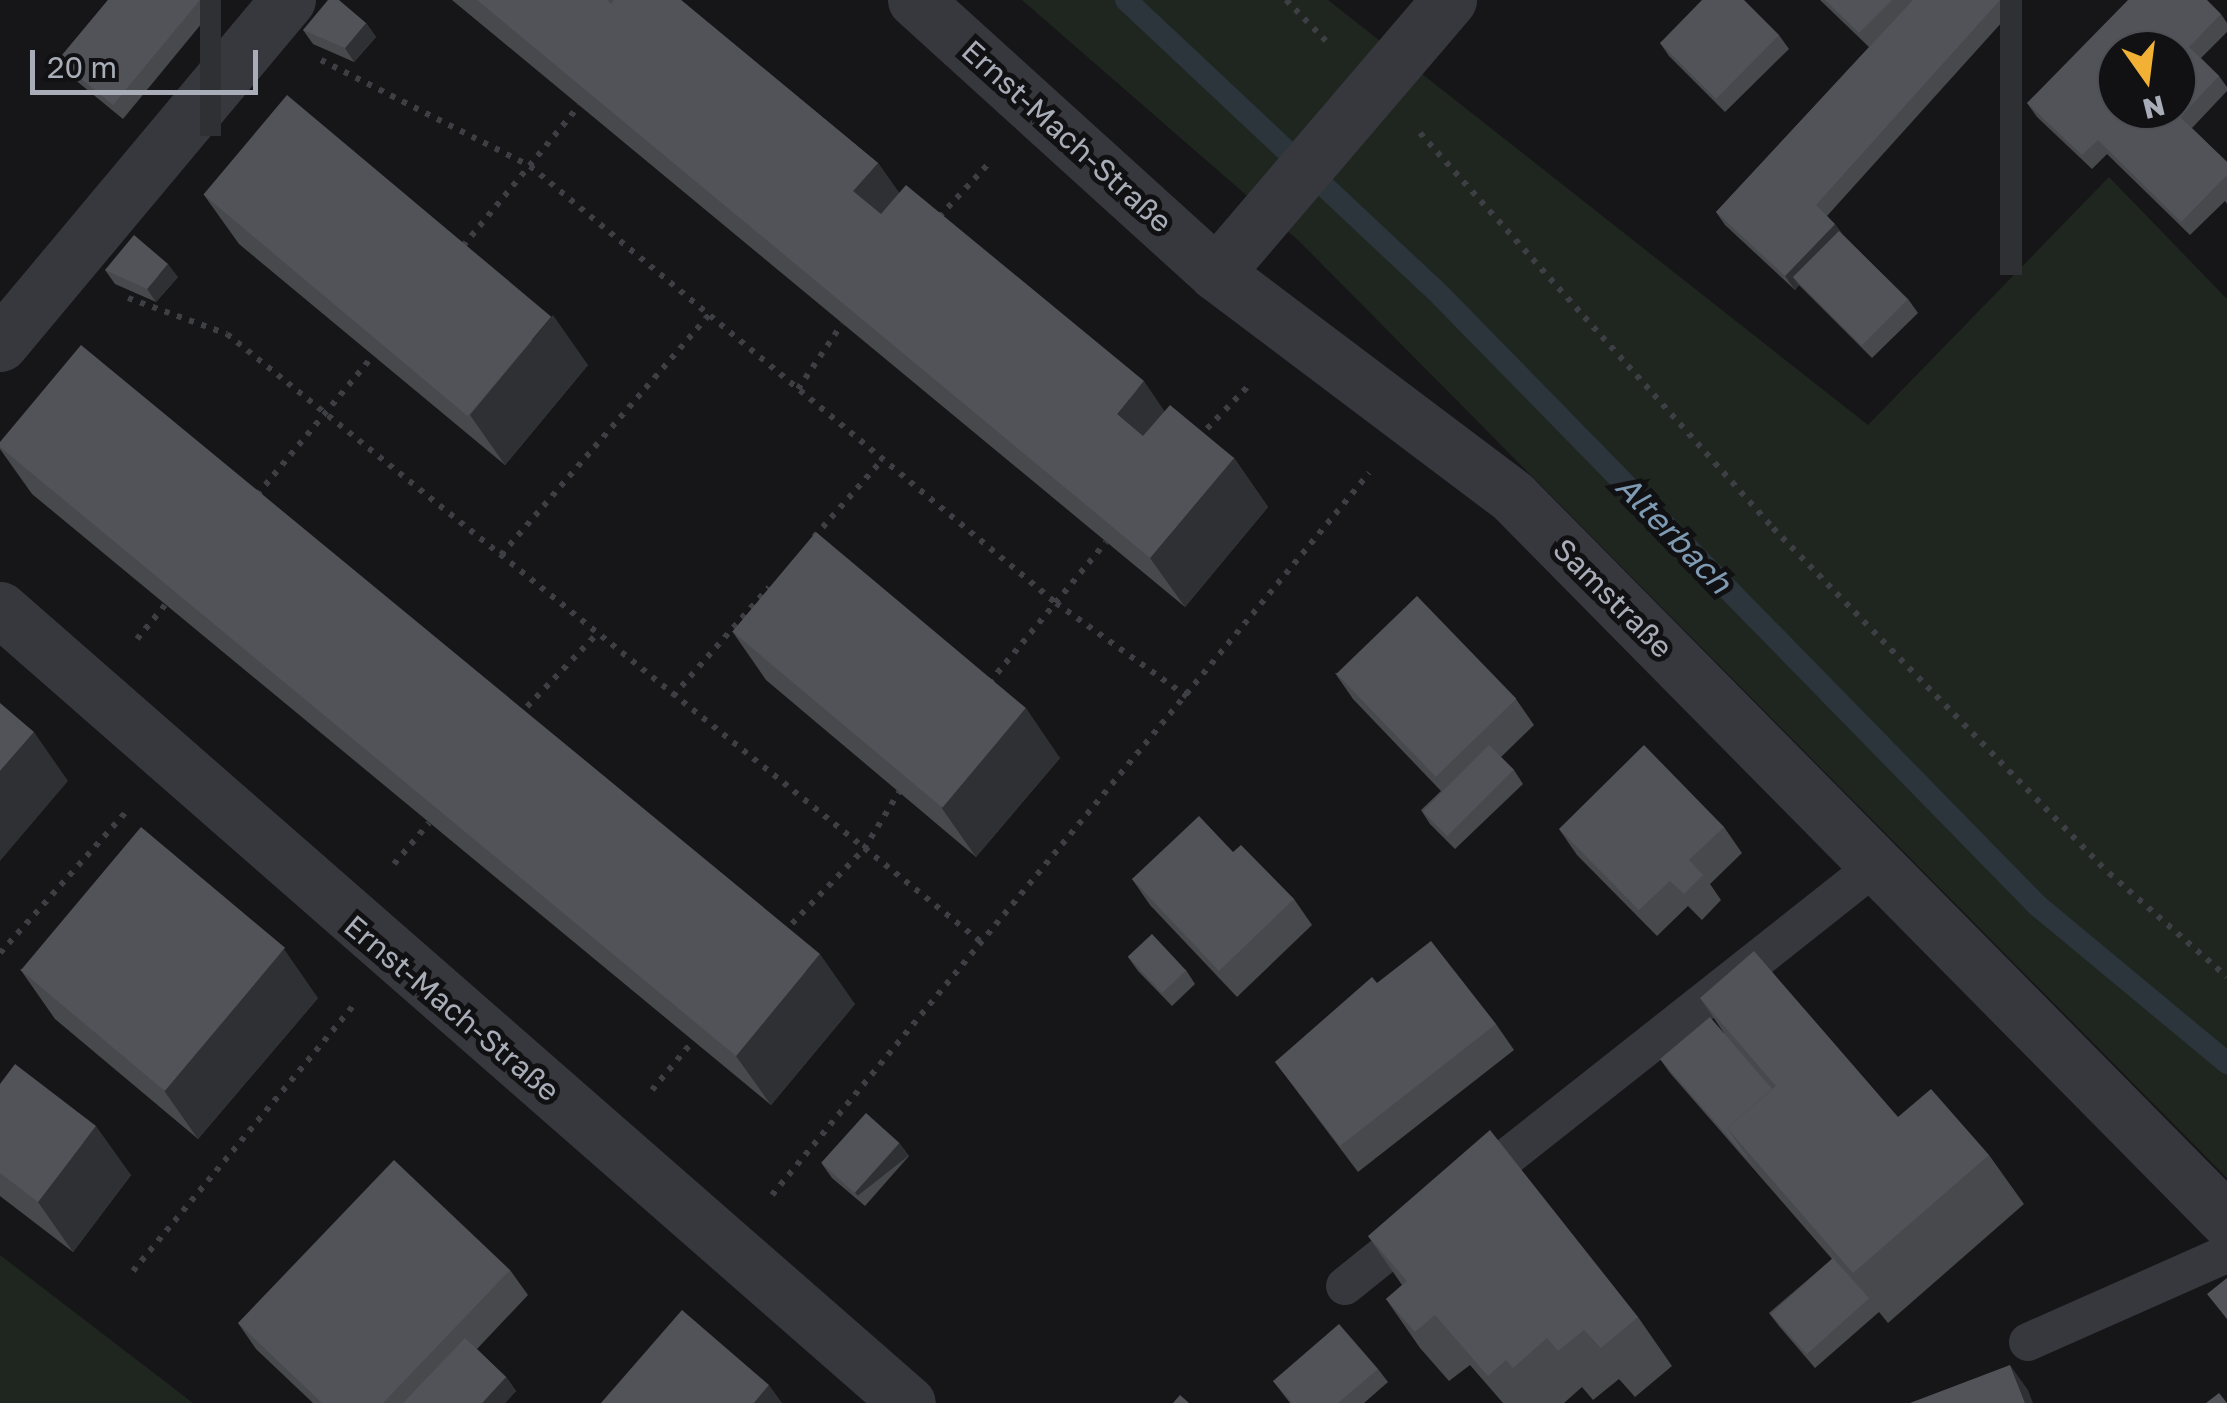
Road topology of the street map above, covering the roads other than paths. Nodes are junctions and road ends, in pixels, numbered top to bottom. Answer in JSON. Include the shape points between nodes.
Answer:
{"nodes":[{"id":1,"x":916,"y":0,"type":"edge"},
{"id":2,"x":1427,"y":7,"type":"edge"},
{"id":3,"x":275,"y":15,"type":"edge"},
{"id":4,"x":1216,"y":273,"type":"junction"},
{"id":5,"x":0,"y":344,"type":"edge"},
{"id":6,"x":0,"y":609,"type":"edge"},
{"id":7,"x":1878,"y":864,"type":"junction"},
{"id":8,"x":2227,"y":1220,"type":"edge"},
{"id":9,"x":2227,"y":1254,"type":"edge"},
{"id":10,"x":1345,"y":1286,"type":"dead end"},
{"id":11,"x":2028,"y":1342,"type":"dead end"},
{"id":12,"x":908,"y":1403,"type":"edge"}],
"edges":[{"from":1,"to":4,"type":"street","name":"Ernst-Mach-Straße"},
{"from":2,"to":4,"type":"street","via":[[1362,103]]},
{"from":3,"to":5,"type":"street"},
{"from":4,"to":7,"type":"street","name":"Samstraße","via":[[1513,496]]},
{"from":6,"to":12,"type":"street","name":"Ernst-Mach-Straße","via":[[169,764]]},
{"from":7,"to":8,"type":"street","name":"Samstraße"},
{"from":7,"to":10,"type":"lane"},
{"from":9,"to":11,"type":"lane"}]}
